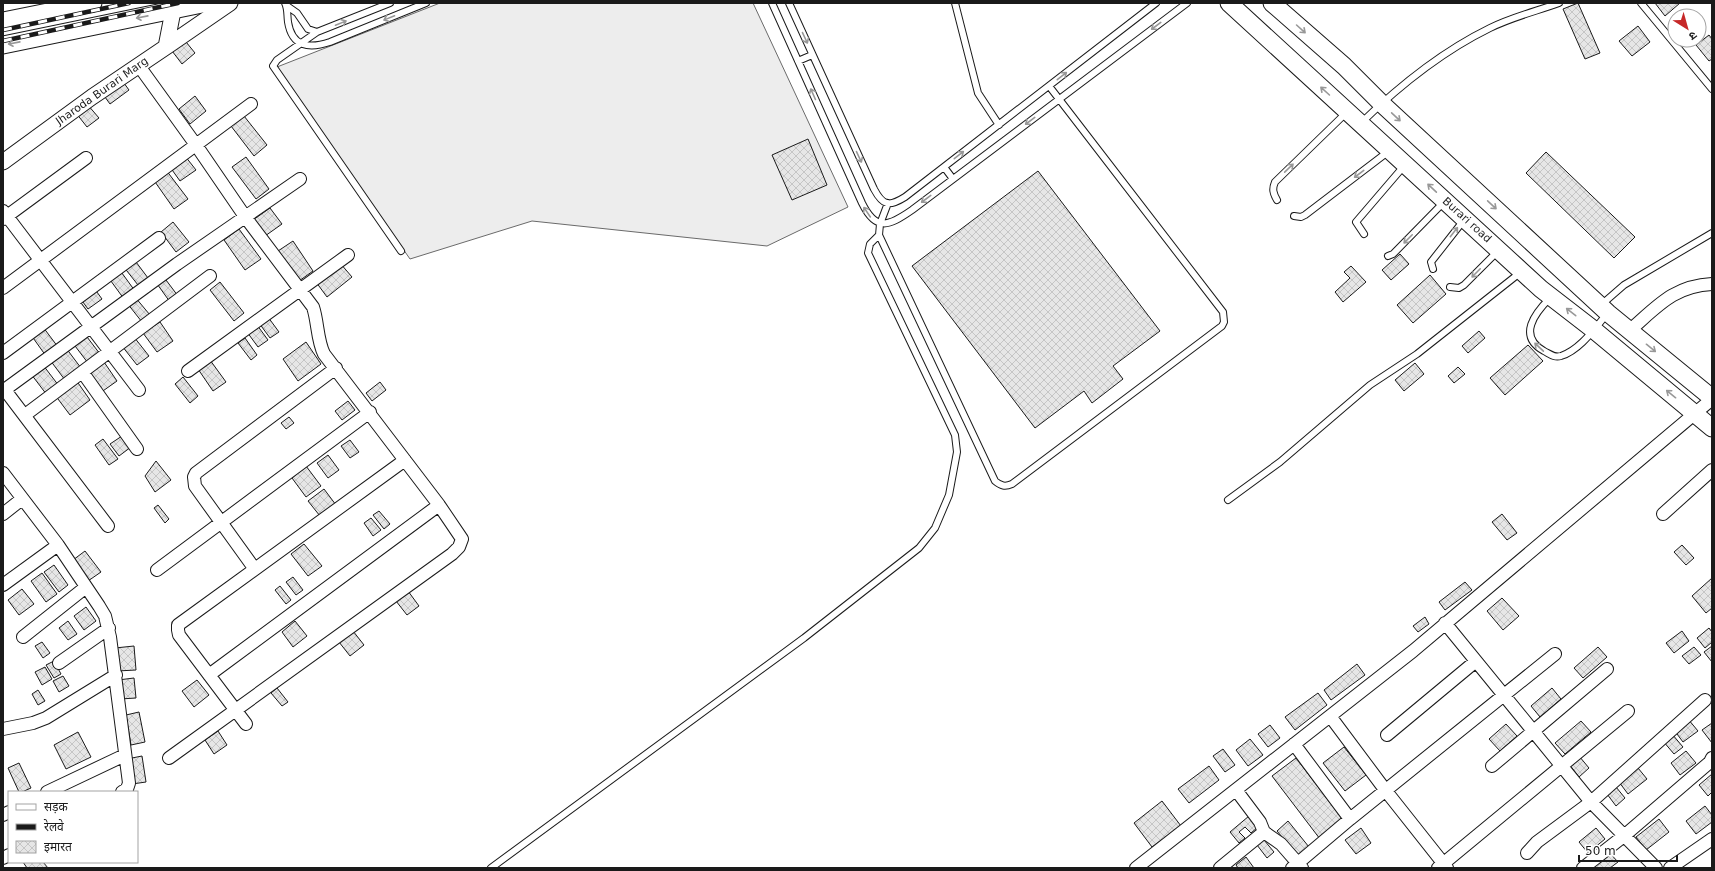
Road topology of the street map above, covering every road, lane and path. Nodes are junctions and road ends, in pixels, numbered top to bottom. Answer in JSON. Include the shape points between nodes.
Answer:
{"nodes":[{"id":1,"x":93,"y":3,"type":"edge"},
{"id":2,"x":207,"y":3,"type":"edge"},
{"id":3,"x":230,"y":3,"type":"edge"},
{"id":4,"x":390,"y":3,"type":"edge"},
{"id":5,"x":426,"y":3,"type":"edge"},
{"id":6,"x":772,"y":3,"type":"edge"},
{"id":7,"x":789,"y":3,"type":"edge"},
{"id":8,"x":955,"y":3,"type":"edge"},
{"id":9,"x":1156,"y":3,"type":"edge"},
{"id":10,"x":1187,"y":3,"type":"edge"},
{"id":11,"x":1229,"y":3,"type":"edge"},
{"id":12,"x":1272,"y":3,"type":"edge"},
{"id":13,"x":1559,"y":3,"type":"edge"},
{"id":14,"x":1641,"y":3,"type":"edge"},
{"id":15,"x":286,"y":4,"type":"edge"},
{"id":16,"x":173,"y":7,"type":"edge"},
{"id":17,"x":3,"y":21,"type":"edge"},
{"id":18,"x":317,"y":32,"type":"junction"},
{"id":19,"x":302,"y":44,"type":"junction"},
{"id":20,"x":3,"y":45,"type":"edge"},
{"id":21,"x":166,"y":48,"type":"junction"},
{"id":22,"x":812,"y":55,"type":"junction"},
{"id":23,"x":798,"y":61,"type":"junction"},
{"id":24,"x":138,"y":66,"type":"junction"},
{"id":25,"x":1049,"y":86,"type":"junction"},
{"id":26,"x":1712,"y":89,"type":"edge"},
{"id":27,"x":1059,"y":99,"type":"junction"},
{"id":28,"x":1381,"y":103,"type":"junction"},
{"id":29,"x":251,"y":104,"type":"dead end"},
{"id":30,"x":1348,"y":112,"type":"junction"},
{"id":31,"x":1360,"y":123,"type":"junction"},
{"id":32,"x":999,"y":124,"type":"junction"},
{"id":33,"x":196,"y":145,"type":"junction"},
{"id":34,"x":1390,"y":150,"type":"junction"},
{"id":35,"x":86,"y":158,"type":"dead end"},
{"id":36,"x":3,"y":162,"type":"edge"},
{"id":37,"x":1406,"y":164,"type":"junction"},
{"id":38,"x":944,"y":167,"type":"junction"},
{"id":39,"x":300,"y":179,"type":"dead end"},
{"id":40,"x":953,"y":179,"type":"junction"},
{"id":41,"x":1277,"y":200,"type":"dead end"},
{"id":42,"x":1446,"y":201,"type":"junction"},
{"id":43,"x":888,"y":203,"type":"junction"},
{"id":44,"x":4,"y":215,"type":"edge"},
{"id":45,"x":1294,"y":216,"type":"dead end"},
{"id":46,"x":246,"y":218,"type":"junction"},
{"id":47,"x":1465,"y":218,"type":"junction"},
{"id":48,"x":880,"y":224,"type":"junction"},
{"id":49,"x":1712,"y":233,"type":"edge"},
{"id":50,"x":1364,"y":234,"type":"dead end"},
{"id":51,"x":879,"y":235,"type":"junction"},
{"id":52,"x":159,"y":238,"type":"dead end"},
{"id":53,"x":1499,"y":250,"type":"junction"},
{"id":54,"x":401,"y":251,"type":"dead end"},
{"id":55,"x":348,"y":255,"type":"dead end"},
{"id":56,"x":1388,"y":256,"type":"dead end"},
{"id":57,"x":41,"y":260,"type":"junction"},
{"id":58,"x":1433,"y":269,"type":"dead end"},
{"id":59,"x":1522,"y":271,"type":"junction"},
{"id":60,"x":210,"y":276,"type":"dead end"},
{"id":61,"x":1712,"y":284,"type":"edge"},
{"id":62,"x":1450,"y":287,"type":"dead end"},
{"id":63,"x":3,"y":288,"type":"edge"},
{"id":64,"x":300,"y":290,"type":"junction"},
{"id":65,"x":1551,"y":296,"type":"junction"},
{"id":66,"x":73,"y":302,"type":"junction"},
{"id":67,"x":1604,"y":310,"type":"junction"},
{"id":68,"x":92,"y":326,"type":"junction"},
{"id":69,"x":1594,"y":330,"type":"junction"},
{"id":70,"x":1630,"y":331,"type":"junction"},
{"id":71,"x":3,"y":352,"type":"edge"},
{"id":72,"x":111,"y":352,"type":"junction"},
{"id":73,"x":336,"y":368,"type":"junction"},
{"id":74,"x":188,"y":371,"type":"dead end"},
{"id":75,"x":83,"y":373,"type":"junction"},
{"id":76,"x":139,"y":390,"type":"dead end"},
{"id":77,"x":1712,"y":398,"type":"edge"},
{"id":78,"x":370,"y":412,"type":"junction"},
{"id":79,"x":1695,"y":413,"type":"junction"},
{"id":80,"x":25,"y":415,"type":"junction"},
{"id":81,"x":1712,"y":428,"type":"edge"},
{"id":82,"x":137,"y":449,"type":"dead end"},
{"id":83,"x":405,"y":460,"type":"junction"},
{"id":84,"x":1712,"y":470,"type":"edge"},
{"id":85,"x":3,"y":473,"type":"edge"},
{"id":86,"x":22,"y":499,"type":"junction"},
{"id":87,"x":1228,"y":500,"type":"dead end"},
{"id":88,"x":439,"y":505,"type":"junction"},
{"id":89,"x":3,"y":514,"type":"edge"},
{"id":90,"x":1663,"y":514,"type":"dead end"},
{"id":91,"x":221,"y":521,"type":"junction"},
{"id":92,"x":108,"y":526,"type":"dead end"},
{"id":93,"x":58,"y":545,"type":"junction"},
{"id":94,"x":254,"y":568,"type":"junction"},
{"id":95,"x":157,"y":570,"type":"dead end"},
{"id":96,"x":3,"y":586,"type":"edge"},
{"id":97,"x":86,"y":587,"type":"junction"},
{"id":98,"x":1445,"y":623,"type":"junction"},
{"id":99,"x":109,"y":628,"type":"junction"},
{"id":100,"x":23,"y":636,"type":"dead end"},
{"id":101,"x":1555,"y":654,"type":"dead end"},
{"id":102,"x":1476,"y":661,"type":"junction"},
{"id":103,"x":59,"y":663,"type":"dead end"},
{"id":104,"x":1607,"y":669,"type":"dead end"},
{"id":105,"x":116,"y":675,"type":"junction"},
{"id":106,"x":209,"y":675,"type":"junction"},
{"id":107,"x":1505,"y":696,"type":"junction"},
{"id":108,"x":1705,"y":700,"type":"dead end"},
{"id":109,"x":236,"y":711,"type":"junction"},
{"id":110,"x":1628,"y":711,"type":"dead end"},
{"id":111,"x":1330,"y":716,"type":"junction"},
{"id":112,"x":246,"y":724,"type":"dead end"},
{"id":113,"x":3,"y":729,"type":"edge"},
{"id":114,"x":1534,"y":732,"type":"junction"},
{"id":115,"x":1387,"y":735,"type":"dead end"},
{"id":116,"x":1294,"y":744,"type":"junction"},
{"id":117,"x":125,"y":755,"type":"junction"},
{"id":118,"x":169,"y":758,"type":"dead end"},
{"id":119,"x":1711,"y":762,"type":"edge"},
{"id":120,"x":1492,"y":766,"type":"dead end"},
{"id":121,"x":1562,"y":767,"type":"junction"},
{"id":122,"x":1236,"y":790,"type":"junction"},
{"id":123,"x":49,"y":791,"type":"edge"},
{"id":124,"x":124,"y":791,"type":"edge"},
{"id":125,"x":1386,"y":791,"type":"junction"},
{"id":126,"x":1591,"y":802,"type":"junction"},
{"id":127,"x":1350,"y":819,"type":"junction"},
{"id":128,"x":1264,"y":832,"type":"junction"},
{"id":129,"x":1625,"y":835,"type":"junction"},
{"id":130,"x":1712,"y":839,"type":"edge"},
{"id":131,"x":1527,"y":854,"type":"dead end"},
{"id":132,"x":1297,"y":867,"type":"edge"},
{"id":133,"x":1443,"y":867,"type":"edge"},
{"id":134,"x":491,"y":868,"type":"edge"},
{"id":135,"x":1136,"y":868,"type":"edge"},
{"id":136,"x":1220,"y":868,"type":"edge"},
{"id":137,"x":1583,"y":868,"type":"edge"},
{"id":138,"x":1656,"y":868,"type":"edge"},
{"id":139,"x":1670,"y":868,"type":"edge"}],
"edges":[{"from":1,"to":17,"type":"main road"},
{"from":2,"to":16,"type":"main road"},
{"from":3,"to":21,"type":"street","name":"Jharoda Burari Marg"},
{"from":18,"to":4,"type":"lane","one_way":true},
{"from":5,"to":19,"type":"lane","one_way":true,"via":[[318,46]]},
{"from":6,"to":23,"type":"lane"},
{"from":7,"to":22,"type":"lane","one_way":true},
{"from":8,"to":32,"type":"lane","via":[[978,93]]},
{"from":25,"to":9,"type":"lane","one_way":true},
{"from":10,"to":27,"type":"lane","one_way":true},
{"from":30,"to":11,"type":"main road","name":"Burari road","one_way":true},
{"from":12,"to":28,"type":"main road","one_way":true,"via":[[1344,66]]},
{"from":13,"to":28,"type":"lane","via":[[1492,27],[1467,40]]},
{"from":14,"to":26,"type":"lane"},
{"from":15,"to":18,"type":"lane","via":[[308,29]]},
{"from":15,"to":19,"type":"lane","via":[[292,34]]},
{"from":16,"to":20,"type":"main road","one_way":true},
{"from":16,"to":21,"type":"street"},
{"from":18,"to":19,"type":"lane"},
{"from":19,"to":54,"type":"lane","via":[[277,60],[273,66]]},
{"from":21,"to":24,"type":"street","name":"Jharoda Burari Marg"},
{"from":22,"to":23,"type":"lane"},
{"from":22,"to":43,"type":"lane","one_way":true,"via":[[874,189],[879,198]]},
{"from":48,"to":23,"type":"lane","one_way":true,"via":[[868,215]]},
{"from":24,"to":33,"type":"street"},
{"from":24,"to":36,"type":"street","name":"Jharoda Burari Marg"},
{"from":25,"to":27,"type":"lane"},
{"from":25,"to":32,"type":"lane"},
{"from":27,"to":40,"type":"lane","one_way":true},
{"from":27,"to":51,"type":"lane","via":[[1223,312],[1224,322],[1012,484],[1006,486],[995,481]]},
{"from":28,"to":31,"type":"lane"},
{"from":28,"to":67,"type":"main road","one_way":true},
{"from":29,"to":33,"type":"street"},
{"from":30,"to":31,"type":"main road","name":"Burari road"},
{"from":41,"to":30,"type":"lane","one_way":true,"via":[[1273,193],[1275,182]]},
{"from":31,"to":34,"type":"main road","name":"Burari road"},
{"from":38,"to":32,"type":"lane","one_way":true},
{"from":33,"to":46,"type":"street"},
{"from":33,"to":57,"type":"street"},
{"from":34,"to":37,"type":"main road","name":"Burari road"},
{"from":34,"to":45,"type":"lane","one_way":true,"via":[[1305,215]]},
{"from":35,"to":44,"type":"street"},
{"from":42,"to":37,"type":"main road","name":"Burari road","one_way":true},
{"from":37,"to":50,"type":"lane","via":[[1356,222]]},
{"from":38,"to":40,"type":"lane"},
{"from":38,"to":43,"type":"lane","via":[[905,197],[897,202]]},
{"from":39,"to":46,"type":"street"},
{"from":40,"to":48,"type":"lane","one_way":true,"via":[[900,219]]},
{"from":42,"to":47,"type":"main road","name":"Burari road"},
{"from":42,"to":56,"type":"lane","one_way":true},
{"from":43,"to":48,"type":"lane"},
{"from":44,"to":57,"type":"street"},
{"from":46,"to":64,"type":"street"},
{"from":46,"to":68,"type":"street"},
{"from":47,"to":53,"type":"main road","name":"Burari road"},
{"from":58,"to":47,"type":"lane","one_way":true,"via":[[1431,262]]},
{"from":48,"to":51,"type":"lane"},
{"from":49,"to":67,"type":"lane","via":[[1624,285]]},
{"from":51,"to":134,"type":"lane","via":[[870,244],[868,253],[957,443],[949,495],[935,528],[919,548],[804,638]]},
{"from":52,"to":66,"type":"street"},
{"from":53,"to":59,"type":"main road","name":"Burari road"},
{"from":53,"to":62,"type":"lane","one_way":true,"via":[[1464,285],[1455,289]]},
{"from":55,"to":64,"type":"street"},
{"from":57,"to":63,"type":"street"},
{"from":57,"to":66,"type":"street"},
{"from":59,"to":65,"type":"main road","name":"Burari road"},
{"from":59,"to":87,"type":"lane","via":[[1417,354],[1370,385],[1280,462]]},
{"from":60,"to":72,"type":"street"},
{"from":61,"to":70,"type":"street","via":[[1685,288]]},
{"from":64,"to":73,"type":"street","via":[[313,307],[320,347]]},
{"from":64,"to":74,"type":"street"},
{"from":69,"to":65,"type":"main road","name":"Burari road","one_way":true},
{"from":69,"to":65,"type":"lane","one_way":true,"via":[[1575,348],[1561,356],[1553,356],[1541,349],[1530,332],[1531,322]]},
{"from":66,"to":68,"type":"street"},
{"from":66,"to":71,"type":"street"},
{"from":67,"to":69,"type":"lane"},
{"from":67,"to":70,"type":"main road"},
{"from":68,"to":72,"type":"street"},
{"from":68,"to":80,"type":"street","via":[[7,388],[8,394]]},
{"from":79,"to":69,"type":"main road","name":"Burari road","one_way":true},
{"from":70,"to":77,"type":"main road","one_way":true},
{"from":72,"to":75,"type":"street"},
{"from":72,"to":76,"type":"street"},
{"from":73,"to":78,"type":"street"},
{"from":73,"to":91,"type":"street","via":[[196,474],[193,481],[195,486]]},
{"from":75,"to":80,"type":"street"},
{"from":75,"to":82,"type":"street"},
{"from":77,"to":79,"type":"street"},
{"from":78,"to":83,"type":"street"},
{"from":78,"to":91,"type":"street"},
{"from":79,"to":81,"type":"main road","name":"Burari road"},
{"from":79,"to":98,"type":"street"},
{"from":80,"to":92,"type":"street"},
{"from":83,"to":88,"type":"street"},
{"from":83,"to":94,"type":"street"},
{"from":84,"to":90,"type":"street"},
{"from":85,"to":86,"type":"street"},
{"from":86,"to":89,"type":"street"},
{"from":86,"to":93,"type":"street"},
{"from":88,"to":106,"type":"street"},
{"from":88,"to":109,"type":"street","via":[[462,539],[459,547]]},
{"from":91,"to":94,"type":"street"},
{"from":91,"to":95,"type":"street"},
{"from":93,"to":96,"type":"street"},
{"from":93,"to":97,"type":"street"},
{"from":94,"to":106,"type":"street","via":[[178,625],[180,635]]},
{"from":97,"to":99,"type":"street","via":[[105,616]]},
{"from":97,"to":100,"type":"street"},
{"from":98,"to":102,"type":"street"},
{"from":98,"to":111,"type":"street"},
{"from":99,"to":103,"type":"street"},
{"from":99,"to":105,"type":"street"},
{"from":101,"to":107,"type":"street"},
{"from":102,"to":107,"type":"street"},
{"from":102,"to":115,"type":"street"},
{"from":104,"to":114,"type":"street"},
{"from":105,"to":113,"type":"street","via":[[46,718]]},
{"from":105,"to":117,"type":"street"},
{"from":106,"to":109,"type":"street"},
{"from":107,"to":114,"type":"street"},
{"from":107,"to":125,"type":"street"},
{"from":108,"to":126,"type":"street"},
{"from":109,"to":112,"type":"street"},
{"from":109,"to":118,"type":"street"},
{"from":110,"to":121,"type":"street"},
{"from":111,"to":116,"type":"street"},
{"from":111,"to":125,"type":"street"},
{"from":114,"to":120,"type":"street"},
{"from":114,"to":121,"type":"street"},
{"from":116,"to":122,"type":"street"},
{"from":116,"to":127,"type":"street"},
{"from":117,"to":123,"type":"street"},
{"from":117,"to":124,"type":"street","via":[[129,783]]},
{"from":119,"to":129,"type":"street"},
{"from":121,"to":126,"type":"street"},
{"from":121,"to":133,"type":"street"},
{"from":122,"to":128,"type":"street","via":[[1260,822]]},
{"from":122,"to":135,"type":"street"},
{"from":125,"to":127,"type":"street"},
{"from":125,"to":133,"type":"street"},
{"from":126,"to":129,"type":"street"},
{"from":126,"to":131,"type":"street","via":[[1537,842]]},
{"from":127,"to":132,"type":"street"},
{"from":128,"to":132,"type":"street","via":[[1281,844]]},
{"from":128,"to":136,"type":"street"},
{"from":129,"to":137,"type":"street"},
{"from":129,"to":138,"type":"street"},
{"from":130,"to":139,"type":"street"}]}
